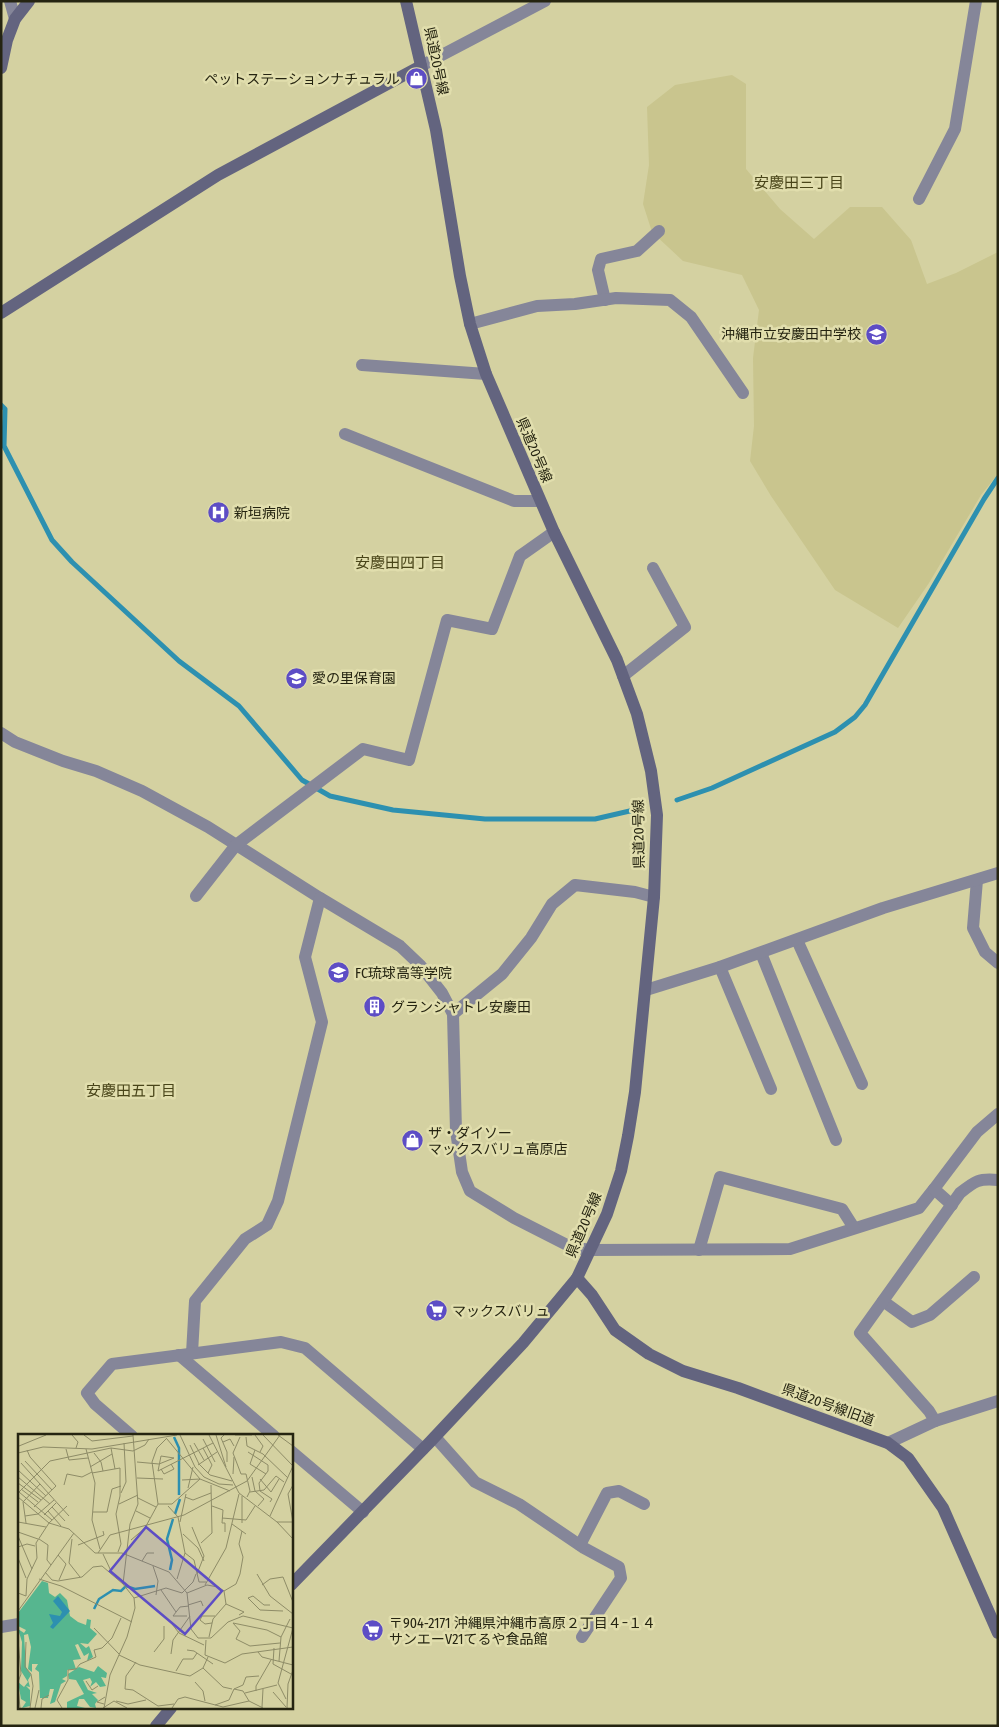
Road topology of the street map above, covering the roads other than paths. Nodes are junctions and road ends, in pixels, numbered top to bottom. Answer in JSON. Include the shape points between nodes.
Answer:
{"nodes":[{"id":1,"x":10,"y":1,"type":"edge"},
{"id":2,"x":29,"y":1,"type":"edge"},
{"id":3,"x":406,"y":1,"type":"edge"},
{"id":4,"x":545,"y":1,"type":"edge"},
{"id":5,"x":976,"y":1,"type":"edge"},
{"id":6,"x":15,"y":19,"type":"junction"},
{"id":7,"x":421,"y":66,"type":"junction"},
{"id":8,"x":1,"y":68,"type":"edge"},
{"id":9,"x":919,"y":199,"type":"dead end"},
{"id":10,"x":659,"y":231,"type":"dead end"},
{"id":11,"x":605,"y":300,"type":"junction"},
{"id":12,"x":1,"y":313,"type":"edge"},
{"id":13,"x":470,"y":324,"type":"junction"},
{"id":14,"x":362,"y":365,"type":"dead end"},
{"id":15,"x":486,"y":374,"type":"junction"},
{"id":16,"x":743,"y":393,"type":"dead end"},
{"id":17,"x":345,"y":434,"type":"dead end"},
{"id":18,"x":540,"y":501,"type":"junction"},
{"id":19,"x":554,"y":532,"type":"junction"},
{"id":20,"x":653,"y":568,"type":"dead end"},
{"id":21,"x":623,"y":676,"type":"junction"},
{"id":22,"x":1,"y":733,"type":"edge"},
{"id":23,"x":236,"y":845,"type":"junction"},
{"id":24,"x":998,"y":873,"type":"edge"},
{"id":25,"x":977,"y":880,"type":"junction"},
{"id":26,"x":196,"y":896,"type":"dead end"},
{"id":27,"x":654,"y":897,"type":"junction"},
{"id":28,"x":320,"y":898,"type":"junction"},
{"id":29,"x":797,"y":940,"type":"junction"},
{"id":30,"x":761,"y":953,"type":"junction"},
{"id":31,"x":998,"y":963,"type":"edge"},
{"id":32,"x":720,"y":967,"type":"junction"},
{"id":33,"x":646,"y":990,"type":"junction"},
{"id":34,"x":453,"y":1014,"type":"junction"},
{"id":35,"x":862,"y":1084,"type":"dead end"},
{"id":36,"x":770,"y":1089,"type":"dead end"},
{"id":37,"x":998,"y":1114,"type":"edge"},
{"id":38,"x":836,"y":1140,"type":"dead end"},
{"id":39,"x":998,"y":1180,"type":"edge"},
{"id":40,"x":934,"y":1189,"type":"junction"},
{"id":41,"x":952,"y":1205,"type":"junction"},
{"id":42,"x":854,"y":1228,"type":"junction"},
{"id":43,"x":590,"y":1250,"type":"junction"},
{"id":44,"x":699,"y":1250,"type":"junction"},
{"id":45,"x":974,"y":1277,"type":"dead end"},
{"id":46,"x":577,"y":1278,"type":"junction"},
{"id":47,"x":883,"y":1301,"type":"junction"},
{"id":48,"x":186,"y":1354,"type":"junction"},
{"id":49,"x":998,"y":1402,"type":"edge"},
{"id":50,"x":935,"y":1421,"type":"junction"},
{"id":51,"x":130,"y":1434,"type":"edge"},
{"id":52,"x":272,"y":1434,"type":"edge"},
{"id":53,"x":435,"y":1437,"type":"junction"},
{"id":54,"x":888,"y":1442,"type":"junction"},
{"id":55,"x":423,"y":1449,"type":"junction"},
{"id":56,"x":292,"y":1452,"type":"edge"},
{"id":57,"x":644,"y":1504,"type":"dead end"},
{"id":58,"x":363,"y":1512,"type":"junction"},
{"id":59,"x":580,"y":1545,"type":"junction"},
{"id":60,"x":294,"y":1577,"type":"edge"},
{"id":61,"x":18,"y":1624,"type":"edge"},
{"id":62,"x":1,"y":1627,"type":"edge"},
{"id":63,"x":998,"y":1633,"type":"edge"},
{"id":64,"x":582,"y":1637,"type":"dead end"},
{"id":65,"x":169,"y":1710,"type":"edge"},
{"id":66,"x":156,"y":1726,"type":"edge"}],
"edges":[{"from":1,"to":6,"type":"street"},
{"from":2,"to":6,"type":"main road"},
{"from":3,"to":7,"type":"main road","name":"県道20号線"},
{"from":4,"to":7,"type":"street"},
{"from":5,"to":9,"type":"street","via":[[955,129]]},
{"from":6,"to":8,"type":"main road"},
{"from":7,"to":12,"type":"main road","via":[[218,175]]},
{"from":7,"to":13,"type":"main road","name":"県道20号線","via":[[436,130]]},
{"from":10,"to":11,"type":"street","via":[[637,251],[601,259],[598,270]]},
{"from":11,"to":13,"type":"street","via":[[537,306]]},
{"from":11,"to":16,"type":"street","via":[[670,300],[691,317]]},
{"from":13,"to":15,"type":"main road","name":"県道20号線"},
{"from":14,"to":15,"type":"street"},
{"from":15,"to":18,"type":"main road","name":"県道20号線"},
{"from":17,"to":18,"type":"street","via":[[514,501]]},
{"from":18,"to":19,"type":"main road","name":"県道20号線"},
{"from":19,"to":21,"type":"main road","name":"県道20号線"},
{"from":19,"to":23,"type":"street","via":[[520,556],[492,629],[447,620],[409,760],[364,749]]},
{"from":20,"to":21,"type":"street","via":[[685,627]]},
{"from":21,"to":27,"type":"main road","name":"県道20号線","via":[[637,714],[657,815]]},
{"from":22,"to":23,"type":"street","via":[[15,742],[142,791]]},
{"from":23,"to":26,"type":"street"},
{"from":23,"to":28,"type":"street"},
{"from":24,"to":25,"type":"street"},
{"from":25,"to":29,"type":"street","via":[[883,908]]},
{"from":25,"to":31,"type":"street","via":[[972,928],[985,952]]},
{"from":27,"to":33,"type":"main road","name":"県道20号線"},
{"from":27,"to":34,"type":"street","via":[[575,885],[552,904],[531,938],[502,974]]},
{"from":28,"to":34,"type":"street","via":[[400,946],[442,993]]},
{"from":28,"to":48,"type":"street","via":[[304,958],[322,1022],[278,1201],[267,1225],[245,1239],[195,1301]]},
{"from":29,"to":30,"type":"street"},
{"from":29,"to":35,"type":"street"},
{"from":30,"to":32,"type":"street"},
{"from":30,"to":38,"type":"street"},
{"from":32,"to":33,"type":"street"},
{"from":32,"to":36,"type":"street"},
{"from":33,"to":43,"type":"main road","name":"県道20号線","via":[[635,1092],[623,1162],[607,1214]]},
{"from":34,"to":43,"type":"street","via":[[456,1131],[462,1172],[470,1191],[572,1247]]},
{"from":37,"to":40,"type":"street","via":[[977,1132]]},
{"from":39,"to":41,"type":"street","via":[[974,1182],[960,1193]]},
{"from":40,"to":41,"type":"street"},
{"from":40,"to":42,"type":"street","via":[[919,1208]]},
{"from":41,"to":47,"type":"street"},
{"from":42,"to":44,"type":"street","via":[[790,1249]]},
{"from":42,"to":44,"type":"street","via":[[842,1210],[720,1177]]},
{"from":43,"to":44,"type":"street"},
{"from":43,"to":46,"type":"main road","name":"県道20号線"},
{"from":45,"to":47,"type":"street","via":[[930,1315],[912,1322]]},
{"from":46,"to":53,"type":"main road","name":"県道20号線","via":[[523,1343]]},
{"from":46,"to":54,"type":"main road","name":"県道20号線旧道","via":[[615,1330],[649,1354],[683,1371]]},
{"from":47,"to":50,"type":"street","via":[[860,1333]]},
{"from":48,"to":51,"type":"street","via":[[112,1364],[86,1393]]},
{"from":48,"to":52,"type":"street"},
{"from":48,"to":55,"type":"street","via":[[281,1342],[305,1348]]},
{"from":49,"to":50,"type":"street"},
{"from":50,"to":54,"type":"street"},
{"from":53,"to":55,"type":"main road","name":"県道20号線"},
{"from":53,"to":59,"type":"street","via":[[475,1482],[518,1504]]},
{"from":54,"to":63,"type":"main road","name":"県道20号線旧道","via":[[908,1458],[943,1508]]},
{"from":55,"to":58,"type":"main road","name":"県道20号線"},
{"from":56,"to":58,"type":"street"},
{"from":57,"to":59,"type":"street","via":[[619,1491],[607,1493]]},
{"from":58,"to":60,"type":"main road","name":"県道20号線"},
{"from":59,"to":64,"type":"street","via":[[620,1567],[621,1578]]},
{"from":61,"to":62,"type":"street"},
{"from":65,"to":66,"type":"main road"}]}
